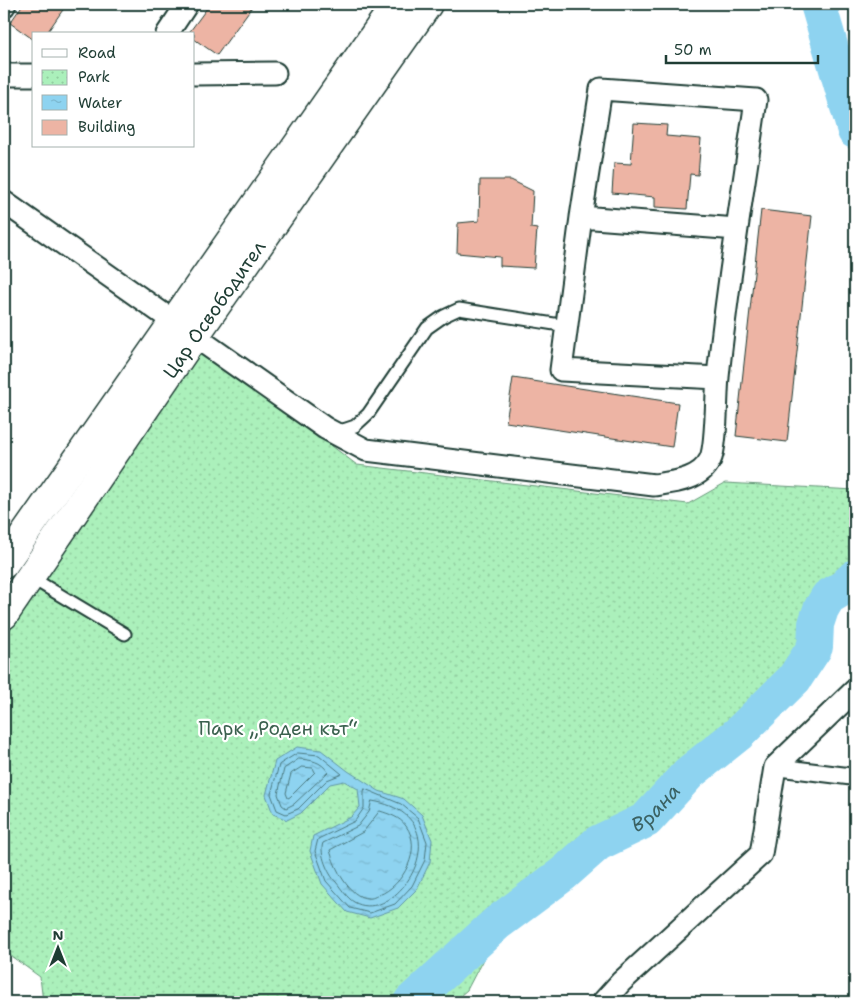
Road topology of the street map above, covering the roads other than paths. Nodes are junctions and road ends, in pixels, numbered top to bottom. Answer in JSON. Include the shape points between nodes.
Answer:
{"nodes":[{"id":1,"x":187,"y":4,"type":"edge"},
{"id":2,"x":396,"y":4,"type":"edge"},
{"id":3,"x":428,"y":4,"type":"edge"},
{"id":4,"x":168,"y":32,"type":"edge"},
{"id":5,"x":275,"y":73,"type":"dead end"},
{"id":6,"x":195,"y":74,"type":"edge"},
{"id":7,"x":4,"y":75,"type":"edge"},
{"id":8,"x":32,"y":75,"type":"edge"},
{"id":9,"x":4,"y":202,"type":"edge"},
{"id":10,"x":581,"y":217,"type":"junction"},
{"id":11,"x":737,"y":229,"type":"junction"},
{"id":12,"x":566,"y":326,"type":"junction"},
{"id":13,"x":185,"y":328,"type":"junction"},
{"id":14,"x":718,"y":378,"type":"junction"},
{"id":15,"x":326,"y":428,"type":"junction"},
{"id":16,"x":4,"y":564,"type":"edge"},
{"id":17,"x":30,"y":577,"type":"junction"},
{"id":18,"x":4,"y":615,"type":"edge"},
{"id":19,"x":125,"y":634,"type":"dead end"},
{"id":20,"x":855,"y":690,"type":"edge"},
{"id":21,"x":774,"y":767,"type":"junction"},
{"id":22,"x":855,"y":777,"type":"edge"},
{"id":23,"x":603,"y":1002,"type":"edge"}],
"edges":[{"from":1,"to":4,"type":"street"},
{"from":2,"to":13,"type":"street","name":"Цар Освободител"},
{"from":3,"to":13,"type":"street","name":"Цар Освободител","via":[[335,134]]},
{"from":5,"to":6,"type":"street"},
{"from":7,"to":8,"type":"street"},
{"from":9,"to":13,"type":"street"},
{"from":10,"to":11,"type":"street"},
{"from":10,"to":11,"type":"street","via":[[601,89],[756,100]]},
{"from":10,"to":12,"type":"street"},
{"from":11,"to":14,"type":"street"},
{"from":12,"to":14,"type":"street","via":[[561,370]]},
{"from":12,"to":15,"type":"lane","via":[[459,309],[427,328],[368,414],[355,426],[343,430]]},
{"from":13,"to":15,"type":"street"},
{"from":13,"to":16,"type":"street","name":"Цар Освободител"},
{"from":13,"to":17,"type":"street","name":"Цар Освободител"},
{"from":14,"to":15,"type":"street","via":[[711,460],[700,473],[678,482],[654,484],[366,450]]},
{"from":17,"to":18,"type":"street","name":"Цар Освободител"},
{"from":17,"to":19,"type":"lane"},
{"from":20,"to":21,"type":"street"},
{"from":21,"to":22,"type":"street"},
{"from":21,"to":23,"type":"street","via":[[761,854]]}]}
